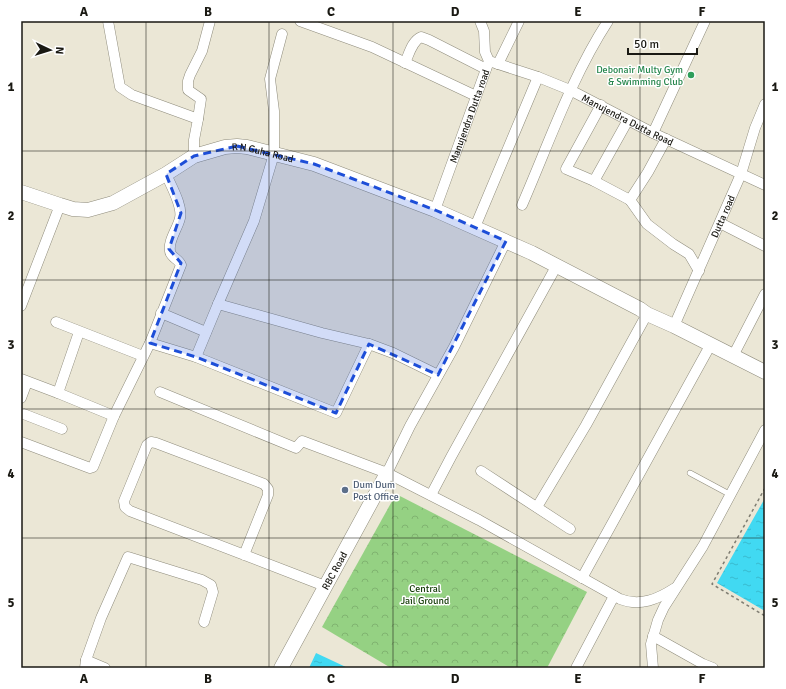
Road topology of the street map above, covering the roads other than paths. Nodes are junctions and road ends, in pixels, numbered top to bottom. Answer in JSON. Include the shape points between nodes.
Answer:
{"nodes":[{"id":1,"x":108,"y":21,"type":"edge"},
{"id":2,"x":210,"y":21,"type":"edge"},
{"id":3,"x":300,"y":21,"type":"edge"},
{"id":4,"x":480,"y":21,"type":"edge"},
{"id":5,"x":518,"y":21,"type":"edge"},
{"id":6,"x":608,"y":21,"type":"edge"},
{"id":7,"x":705,"y":21,"type":"edge"},
{"id":8,"x":282,"y":34,"type":"dead end"},
{"id":9,"x":405,"y":63,"type":"junction"},
{"id":10,"x":491,"y":65,"type":"junction"},
{"id":11,"x":538,"y":77,"type":"junction"},
{"id":12,"x":570,"y":90,"type":"junction"},
{"id":13,"x":476,"y":96,"type":"junction"},
{"id":14,"x":765,"y":104,"type":"edge"},
{"id":15,"x":601,"y":105,"type":"junction"},
{"id":16,"x":198,"y":119,"type":"junction"},
{"id":17,"x":628,"y":120,"type":"junction"},
{"id":18,"x":653,"y":133,"type":"junction"},
{"id":19,"x":666,"y":139,"type":"junction"},
{"id":20,"x":274,"y":154,"type":"junction"},
{"id":21,"x":194,"y":156,"type":"junction"},
{"id":22,"x":166,"y":174,"type":"junction"},
{"id":23,"x":740,"y":174,"type":"junction"},
{"id":24,"x":594,"y":181,"type":"junction"},
{"id":25,"x":765,"y":185,"type":"edge"},
{"id":26,"x":21,"y":192,"type":"edge"},
{"id":27,"x":630,"y":200,"type":"junction"},
{"id":28,"x":60,"y":205,"type":"junction"},
{"id":29,"x":522,"y":205,"type":"dead end"},
{"id":30,"x":436,"y":210,"type":"junction"},
{"id":31,"x":720,"y":223,"type":"junction"},
{"id":32,"x":475,"y":227,"type":"junction"},
{"id":33,"x":506,"y":241,"type":"junction"},
{"id":34,"x":765,"y":246,"type":"edge"},
{"id":35,"x":557,"y":265,"type":"junction"},
{"id":36,"x":699,"y":271,"type":"junction"},
{"id":37,"x":765,"y":294,"type":"edge"},
{"id":38,"x":218,"y":304,"type":"junction"},
{"id":39,"x":21,"y":306,"type":"edge"},
{"id":40,"x":161,"y":313,"type":"junction"},
{"id":41,"x":647,"y":314,"type":"junction"},
{"id":42,"x":56,"y":322,"type":"dead end"},
{"id":43,"x":674,"y":326,"type":"junction"},
{"id":44,"x":79,"y":332,"type":"junction"},
{"id":45,"x":206,"y":332,"type":"junction"},
{"id":46,"x":150,"y":343,"type":"junction"},
{"id":47,"x":369,"y":344,"type":"junction"},
{"id":48,"x":711,"y":344,"type":"junction"},
{"id":49,"x":143,"y":356,"type":"junction"},
{"id":50,"x":733,"y":356,"type":"junction"},
{"id":51,"x":196,"y":357,"type":"junction"},
{"id":52,"x":765,"y":372,"type":"edge"},
{"id":53,"x":438,"y":375,"type":"junction"},
{"id":54,"x":24,"y":381,"type":"edge"},
{"id":55,"x":160,"y":392,"type":"dead end"},
{"id":56,"x":58,"y":393,"type":"junction"},
{"id":57,"x":21,"y":398,"type":"edge"},
{"id":58,"x":21,"y":413,"type":"edge"},
{"id":59,"x":114,"y":416,"type":"junction"},
{"id":60,"x":62,"y":429,"type":"dead end"},
{"id":61,"x":764,"y":435,"type":"edge"},
{"id":62,"x":21,"y":442,"type":"edge"},
{"id":63,"x":482,"y":471,"type":"dead end"},
{"id":64,"x":387,"y":473,"type":"junction"},
{"id":65,"x":690,"y":473,"type":"dead end"},
{"id":66,"x":731,"y":495,"type":"junction"},
{"id":67,"x":431,"y":496,"type":"junction"},
{"id":68,"x":537,"y":507,"type":"junction"},
{"id":69,"x":570,"y":529,"type":"dead end"},
{"id":70,"x":244,"y":555,"type":"junction"},
{"id":71,"x":582,"y":578,"type":"junction"},
{"id":72,"x":324,"y":586,"type":"junction"},
{"id":73,"x":675,"y":588,"type":"junction"},
{"id":74,"x":614,"y":596,"type":"junction"},
{"id":75,"x":204,"y":622,"type":"dead end"},
{"id":76,"x":653,"y":636,"type":"junction"},
{"id":77,"x":86,"y":664,"type":"edge"},
{"id":78,"x":105,"y":668,"type":"edge"},
{"id":79,"x":281,"y":668,"type":"edge"},
{"id":80,"x":576,"y":668,"type":"edge"},
{"id":81,"x":652,"y":668,"type":"edge"},
{"id":82,"x":713,"y":668,"type":"edge"}],
"edges":[{"from":1,"to":16,"type":"street","via":[[120,87],[132,95]]},
{"from":2,"to":16,"type":"street","via":[[202,51],[188,81],[188,90],[201,99]]},
{"from":3,"to":9,"type":"street","via":[[372,47]]},
{"from":4,"to":10,"type":"street","name":"Manujendra Dutta road","via":[[484,31],[485,52]]},
{"from":5,"to":10,"type":"street"},
{"from":6,"to":12,"type":"street","via":[[593,43]]},
{"from":7,"to":18,"type":"street"},
{"from":8,"to":20,"type":"street","via":[[270,79],[274,111]]},
{"from":9,"to":10,"type":"street","name":"Manujendra Dutta Road","via":[[412,46],[421,37]]},
{"from":9,"to":13,"type":"street"},
{"from":10,"to":11,"type":"street","name":"Manujendra Dutta Road"},
{"from":10,"to":13,"type":"street","name":"Manujendra Dutta road"},
{"from":11,"to":12,"type":"street","name":"Manujendra Dutta Road"},
{"from":11,"to":32,"type":"street"},
{"from":12,"to":15,"type":"street","name":"Manujendra Dutta Road"},
{"from":12,"to":29,"type":"street"},
{"from":13,"to":30,"type":"street","name":"Manujendra Dutta road"},
{"from":14,"to":23,"type":"street","name":"Dutta road"},
{"from":15,"to":17,"type":"street","name":"Manujendra Dutta Road"},
{"from":15,"to":24,"type":"street","via":[[566,169]]},
{"from":16,"to":21,"type":"street"},
{"from":17,"to":18,"type":"street","name":"Manujendra Dutta Road"},
{"from":17,"to":24,"type":"street"},
{"from":18,"to":19,"type":"street","name":"Manujendra Dutta Road"},
{"from":19,"to":23,"type":"street","name":"Manujendra Dutta Road"},
{"from":19,"to":27,"type":"street"},
{"from":20,"to":21,"type":"street","name":"R N Guha Road","via":[[237,146]]},
{"from":20,"to":30,"type":"street","name":"R N Guha Road","via":[[314,164]]},
{"from":20,"to":38,"type":"street","via":[[254,221]]},
{"from":21,"to":22,"type":"street","name":"R N Guha Road"},
{"from":22,"to":28,"type":"street","name":"R N Guha Road","via":[[101,207],[88,210]]},
{"from":22,"to":40,"type":"street","via":[[181,213],[169,249],[170,254],[181,265]]},
{"from":23,"to":25,"type":"street","name":"Manujendra Dutta Road"},
{"from":23,"to":31,"type":"street","name":"Dutta road"},
{"from":24,"to":27,"type":"street"},
{"from":26,"to":28,"type":"street","name":"R N Guha Road"},
{"from":27,"to":36,"type":"street","via":[[647,224],[689,254]]},
{"from":28,"to":39,"type":"street"},
{"from":30,"to":32,"type":"street","name":"R N Guha Road"},
{"from":31,"to":34,"type":"street"},
{"from":31,"to":36,"type":"street","name":"Dutta road"},
{"from":32,"to":33,"type":"street","name":"R N Guha Road"},
{"from":33,"to":35,"type":"street","name":"R N Guha Road"},
{"from":33,"to":53,"type":"street"},
{"from":35,"to":41,"type":"street","name":"R N Guha Road"},
{"from":35,"to":67,"type":"street"},
{"from":36,"to":43,"type":"street","name":"Dutta road"},
{"from":37,"to":50,"type":"street"},
{"from":38,"to":45,"type":"street"},
{"from":38,"to":47,"type":"street"},
{"from":40,"to":45,"type":"street"},
{"from":40,"to":46,"type":"street"},
{"from":41,"to":43,"type":"street","name":"R N Guha Road"},
{"from":41,"to":68,"type":"street"},
{"from":42,"to":44,"type":"street"},
{"from":43,"to":48,"type":"street","name":"R N Guha Road"},
{"from":44,"to":49,"type":"street"},
{"from":44,"to":56,"type":"street"},
{"from":45,"to":51,"type":"street"},
{"from":46,"to":49,"type":"street"},
{"from":46,"to":51,"type":"street"},
{"from":47,"to":51,"type":"street","via":[[336,413]]},
{"from":47,"to":53,"type":"street"},
{"from":48,"to":50,"type":"street","name":"R N Guha Road"},
{"from":48,"to":71,"type":"street"},
{"from":49,"to":59,"type":"street"},
{"from":50,"to":52,"type":"street","name":"R N Guha Road"},
{"from":53,"to":64,"type":"street"},
{"from":54,"to":56,"type":"street"},
{"from":54,"to":57,"type":"street"},
{"from":55,"to":64,"type":"street","via":[[296,448],[302,441]]},
{"from":56,"to":59,"type":"street"},
{"from":58,"to":60,"type":"street"},
{"from":59,"to":62,"type":"street","via":[[93,467],[90,468]]},
{"from":61,"to":66,"type":"street"},
{"from":63,"to":68,"type":"street"},
{"from":64,"to":67,"type":"street"},
{"from":64,"to":72,"type":"street","name":"RBC Road"},
{"from":65,"to":66,"type":"lane"},
{"from":66,"to":73,"type":"street","via":[[703,546]]},
{"from":67,"to":71,"type":"street"},
{"from":68,"to":69,"type":"street"},
{"from":70,"to":70,"type":"street","via":[[125,507],[124,501],[147,445],[151,442],[156,443],[264,484],[268,489],[268,495]]},
{"from":70,"to":72,"type":"street"},
{"from":71,"to":74,"type":"street"},
{"from":72,"to":79,"type":"street","name":"RBC Road"},
{"from":73,"to":74,"type":"street","via":[[655,599],[640,603],[626,602]]},
{"from":73,"to":76,"type":"street","via":[[664,607]]},
{"from":74,"to":80,"type":"street"},
{"from":75,"to":77,"type":"street","via":[[213,592],[211,586],[202,580],[128,557],[101,618]]},
{"from":76,"to":81,"type":"street"},
{"from":76,"to":82,"type":"street"},
{"from":77,"to":78,"type":"street"}]}
